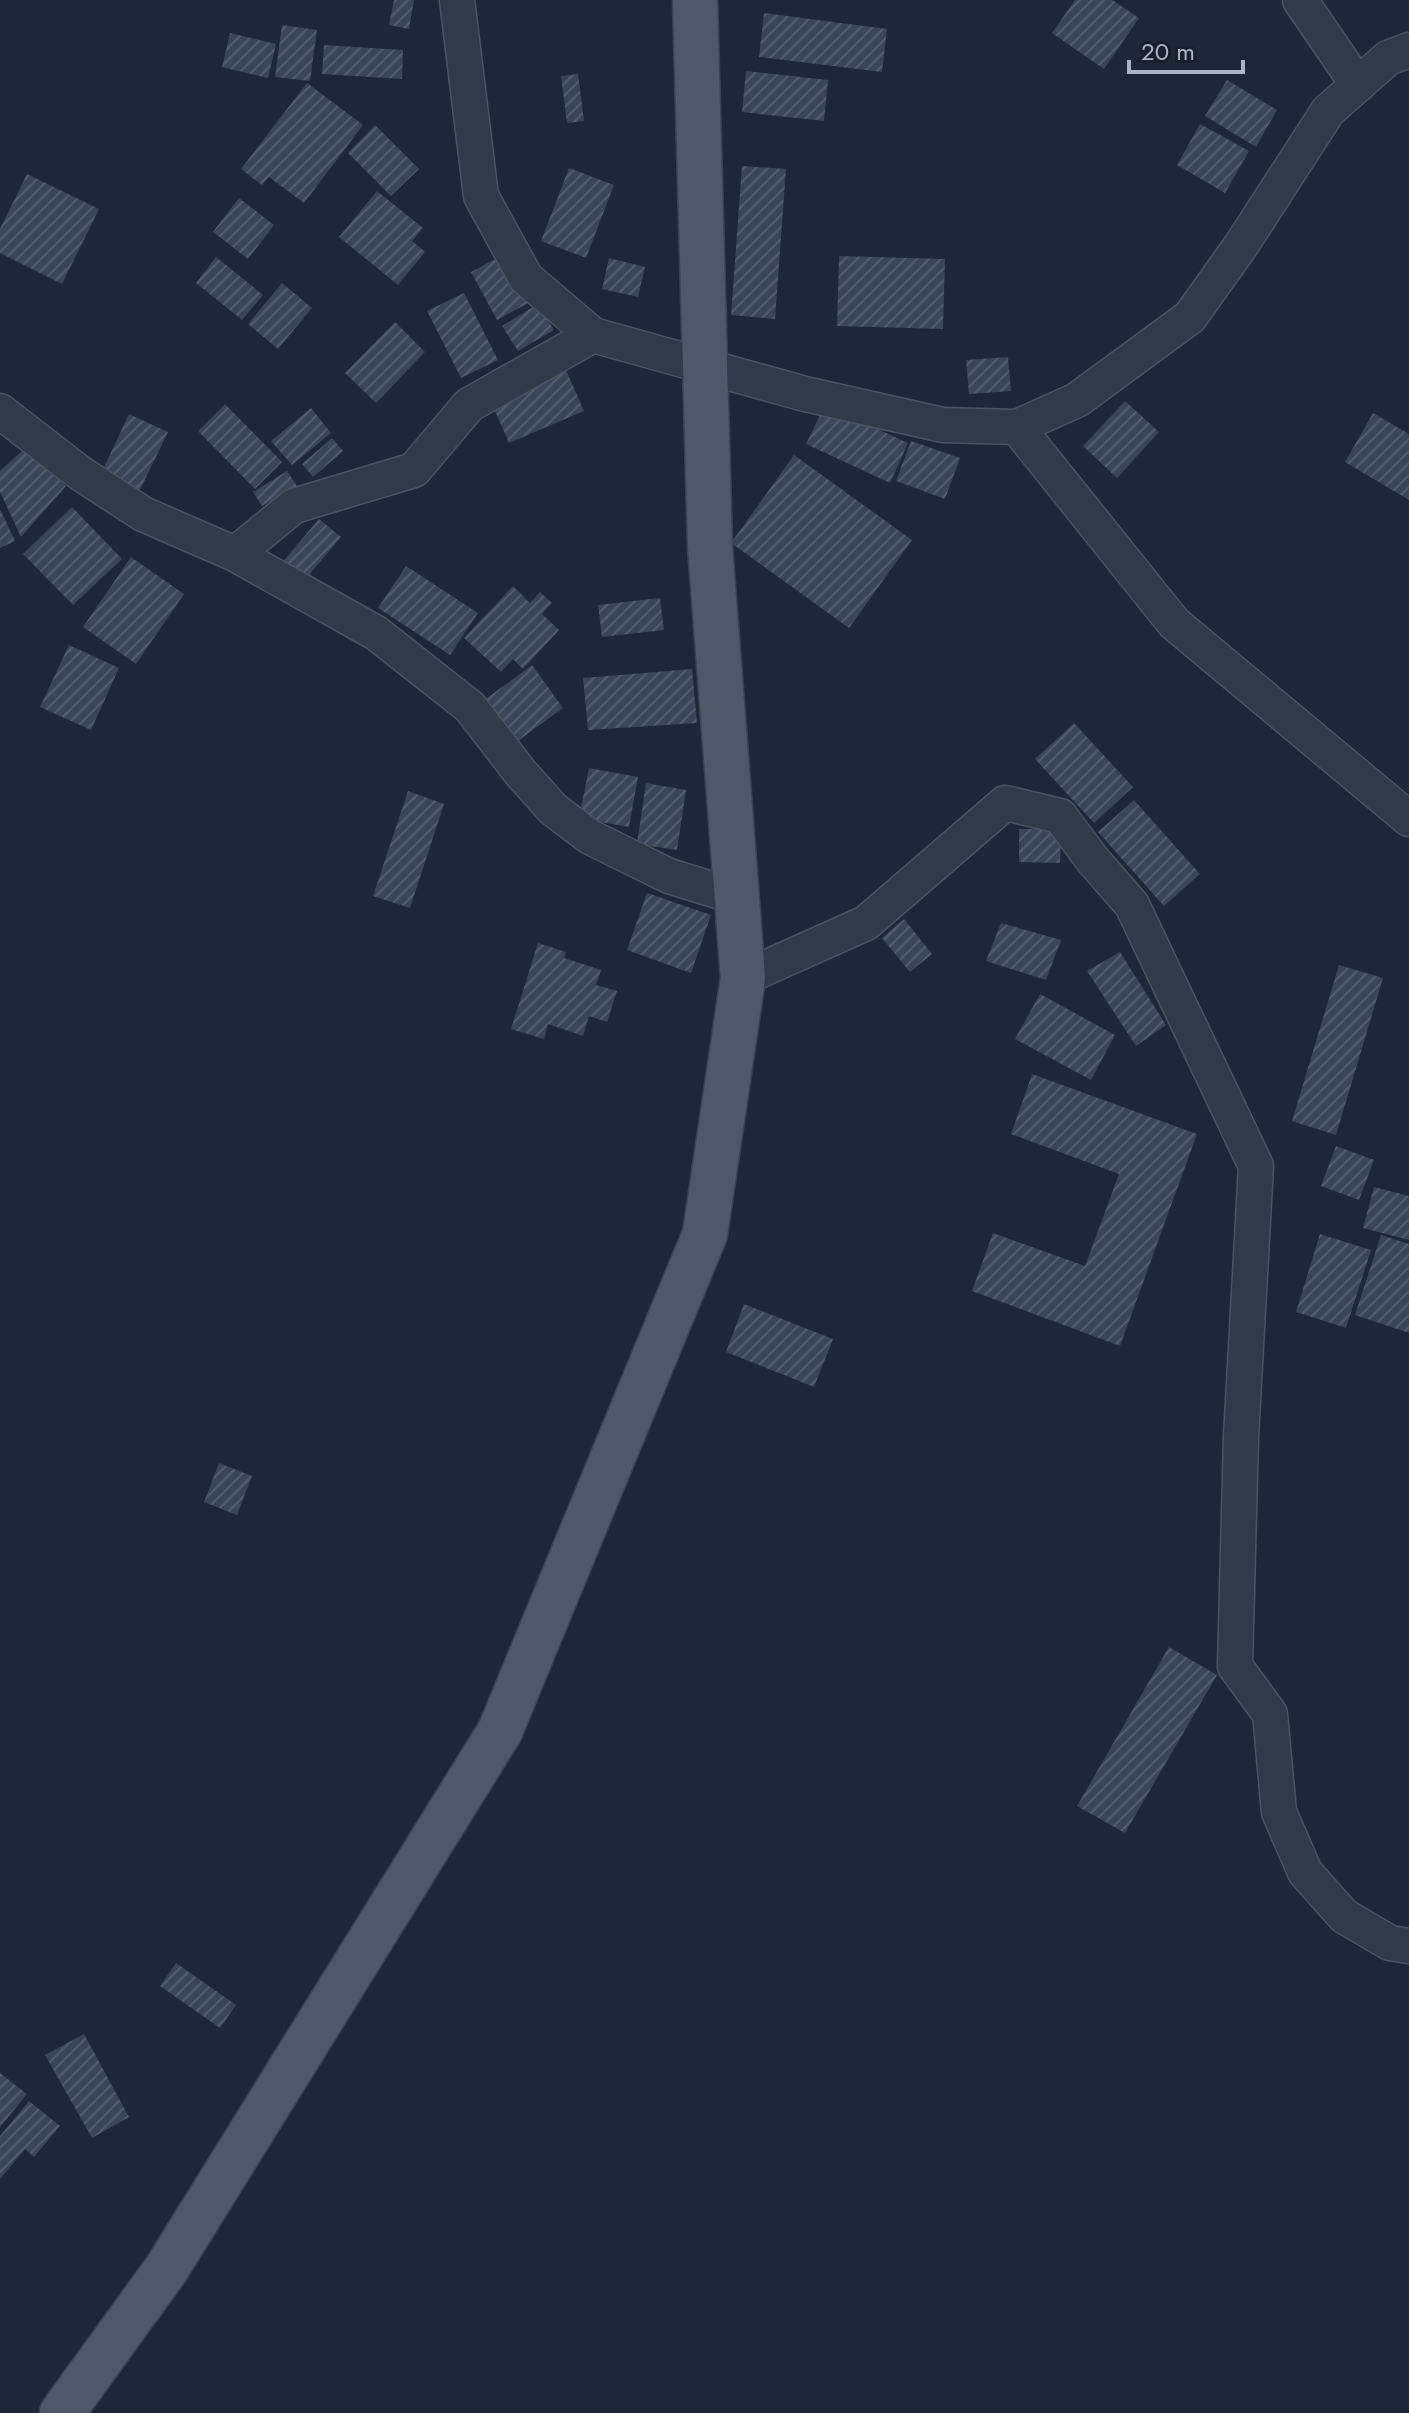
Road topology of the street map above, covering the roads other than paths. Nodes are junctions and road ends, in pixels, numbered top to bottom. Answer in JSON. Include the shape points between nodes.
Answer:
{"nodes":[{"id":1,"x":457,"y":0,"type":"edge"},
{"id":2,"x":695,"y":0,"type":"edge"},
{"id":3,"x":1300,"y":0,"type":"edge"},
{"id":4,"x":1409,"y":50,"type":"edge"},
{"id":5,"x":1358,"y":85,"type":"junction"},
{"id":6,"x":593,"y":335,"type":"junction"},
{"id":7,"x":705,"y":365,"type":"junction"},
{"id":8,"x":0,"y":411,"type":"edge"},
{"id":9,"x":1017,"y":427,"type":"junction"},
{"id":10,"x":235,"y":554,"type":"junction"},
{"id":11,"x":1409,"y":819,"type":"edge"},
{"id":12,"x":737,"y":897,"type":"junction"},
{"id":13,"x":743,"y":978,"type":"junction"},
{"id":14,"x":1409,"y":1946,"type":"edge"},
{"id":15,"x":62,"y":2413,"type":"edge"}],
"edges":[{"from":1,"to":6,"type":"street","via":[[481,196],[526,278]]},
{"from":2,"to":7,"type":"main road"},
{"from":3,"to":5,"type":"street"},
{"from":4,"to":5,"type":"street","via":[[1388,58]]},
{"from":5,"to":9,"type":"street","via":[[1328,111],[1190,317],[1077,400]]},
{"from":6,"to":7,"type":"street"},
{"from":6,"to":10,"type":"street","via":[[469,405],[414,470],[294,506]]},
{"from":7,"to":9,"type":"street","via":[[943,425]]},
{"from":7,"to":12,"type":"main road","via":[[710,547]]},
{"from":8,"to":10,"type":"street","via":[[143,514]]},
{"from":9,"to":11,"type":"street","via":[[1174,623]]},
{"from":10,"to":12,"type":"street","via":[[376,633],[470,707],[553,809],[590,837],[669,876]]},
{"from":12,"to":13,"type":"main road"},
{"from":13,"to":14,"type":"street","via":[[866,923],[1005,803],[1060,816],[1132,905],[1256,1166],[1235,1666],[1270,1714],[1279,1812],[1305,1872],[1344,1916],[1390,1943]]},
{"from":13,"to":15,"type":"main road","via":[[705,1234],[500,1731],[167,2268]]}]}
